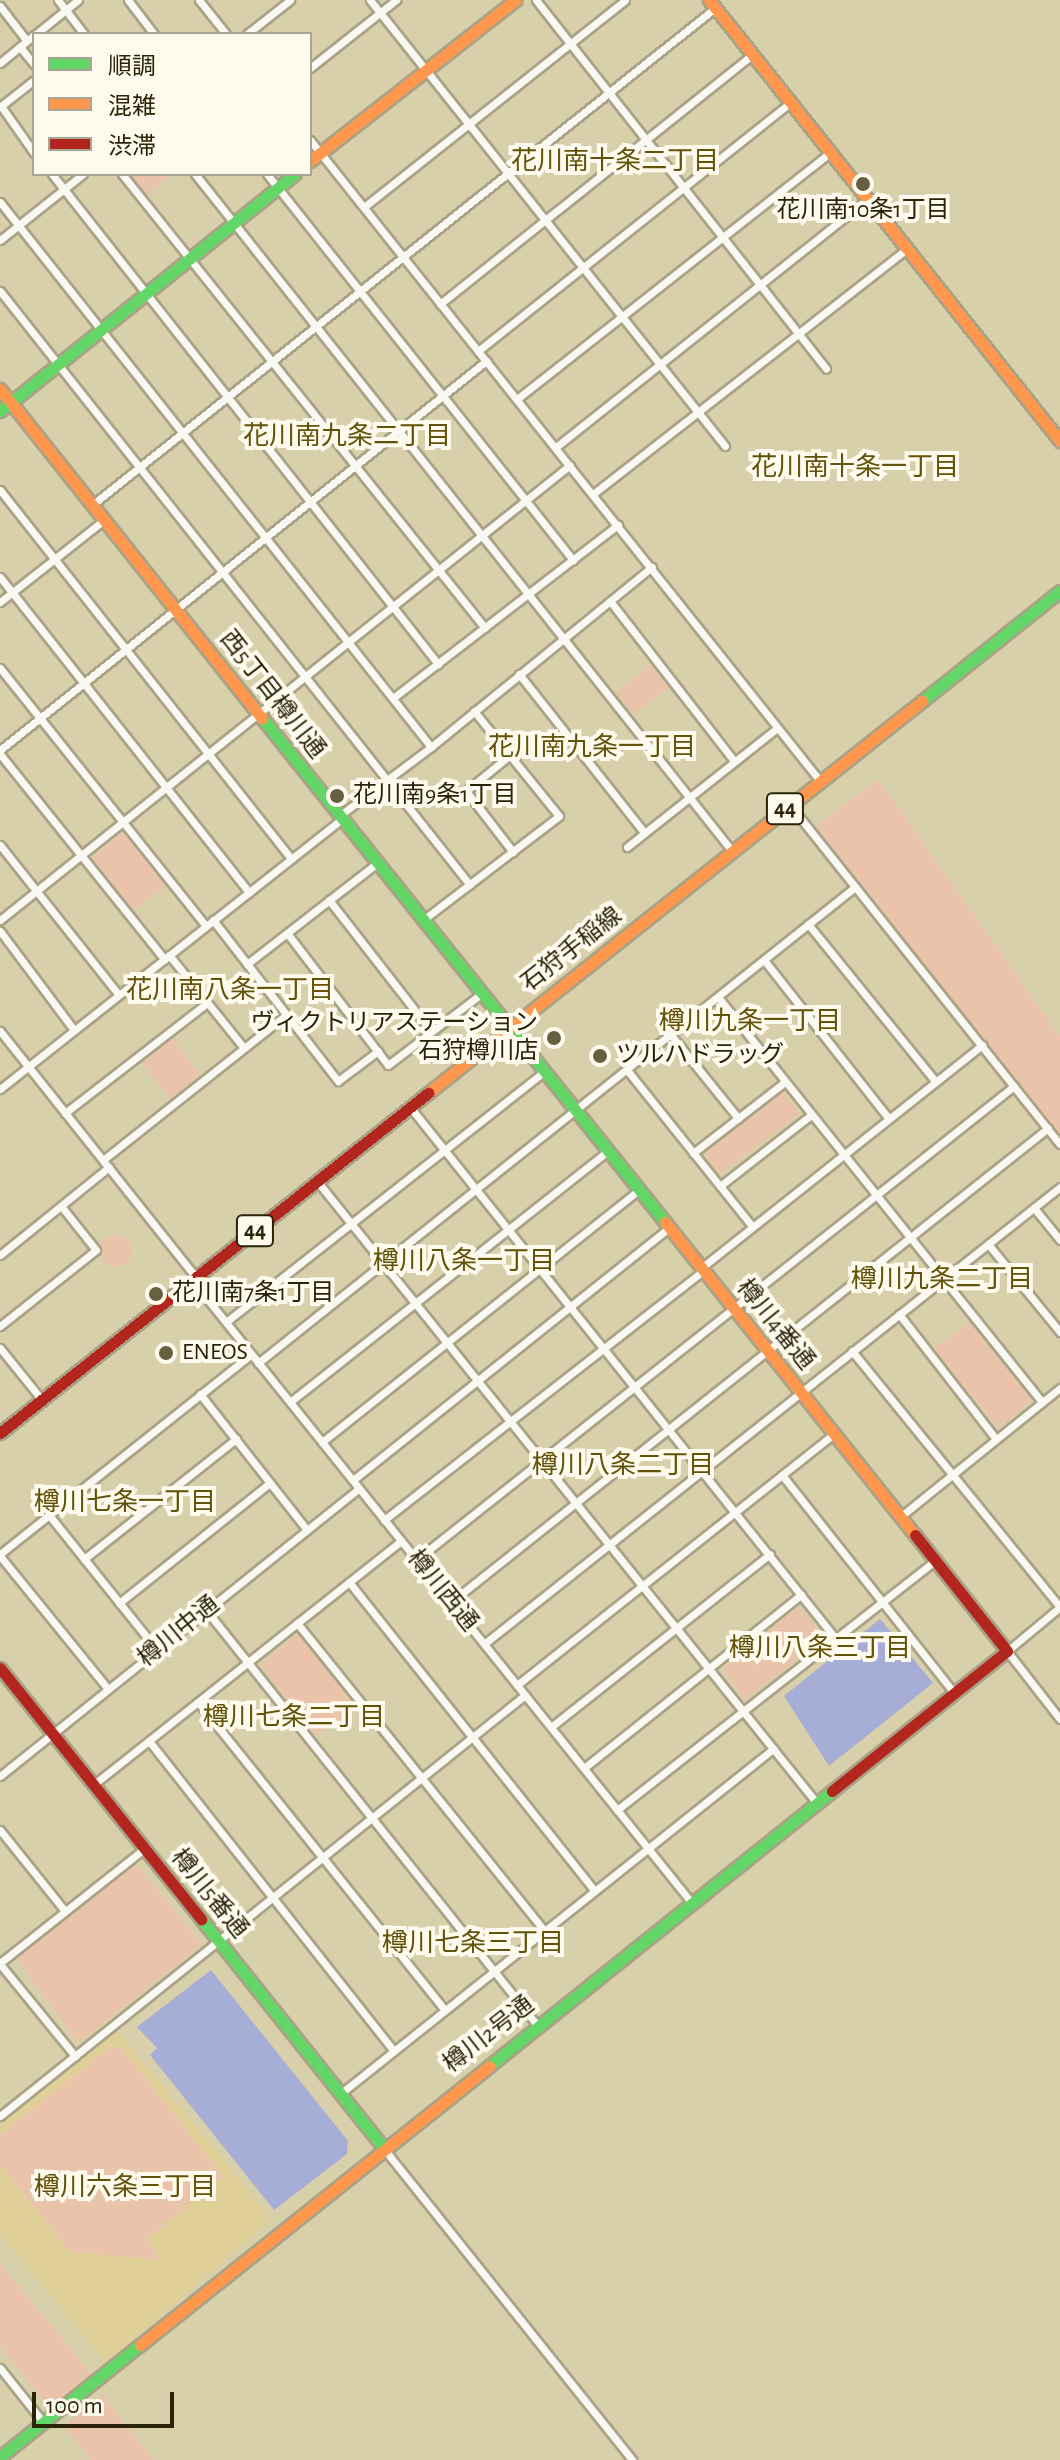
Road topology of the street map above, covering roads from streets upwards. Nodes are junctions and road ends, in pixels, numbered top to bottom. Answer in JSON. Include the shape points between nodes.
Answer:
{"nodes":[{"id":1,"x":58,"y":0,"type":"edge"},
{"id":2,"x":78,"y":0,"type":"edge"},
{"id":3,"x":128,"y":0,"type":"edge"},
{"id":4,"x":199,"y":0,"type":"edge"},
{"id":5,"x":290,"y":0,"type":"edge"},
{"id":6,"x":370,"y":0,"type":"edge"},
{"id":7,"x":396,"y":0,"type":"edge"},
{"id":8,"x":515,"y":0,"type":"edge"},
{"id":9,"x":536,"y":0,"type":"edge"},
{"id":10,"x":625,"y":0,"type":"edge"},
{"id":11,"x":712,"y":4,"type":"edge"},
{"id":12,"x":1,"y":9,"type":"edge"},
{"id":13,"x":65,"y":10,"type":"junction"},
{"id":14,"x":380,"y":12,"type":"junction"},
{"id":15,"x":38,"y":32,"type":"edge"},
{"id":16,"x":82,"y":32,"type":"edge"},
{"id":17,"x":152,"y":32,"type":"edge"},
{"id":18,"x":224,"y":32,"type":"edge"},
{"id":19,"x":250,"y":32,"type":"edge"},
{"id":20,"x":29,"y":39,"type":"edge"},
{"id":21,"x":570,"y":44,"type":"junction"},
{"id":22,"x":752,"y":55,"type":"junction"},
{"id":23,"x":0,"y":63,"type":"edge"},
{"id":24,"x":312,"y":66,"type":"edge"},
{"id":25,"x":426,"y":70,"type":"junction"},
{"id":26,"x":32,"y":82,"type":"edge"},
{"id":27,"x":609,"y":92,"type":"junction"},
{"id":28,"x":790,"y":103,"type":"junction"},
{"id":29,"x":468,"y":125,"type":"junction"},
{"id":30,"x":646,"y":139,"type":"junction"},
{"id":31,"x":312,"y":143,"type":"edge"},
{"id":32,"x":32,"y":150,"type":"edge"},
{"id":33,"x":320,"y":153,"type":"junction"},
{"id":34,"x":830,"y":153,"type":"junction"},
{"id":35,"x":312,"y":159,"type":"edge"},
{"id":36,"x":506,"y":173,"type":"junction"},
{"id":37,"x":54,"y":176,"type":"edge"},
{"id":38,"x":80,"y":176,"type":"edge"},
{"id":39,"x":124,"y":176,"type":"edge"},
{"id":40,"x":197,"y":176,"type":"edge"},
{"id":41,"x":269,"y":176,"type":"edge"},
{"id":42,"x":293,"y":176,"type":"edge"},
{"id":43,"x":278,"y":188,"type":"junction"},
{"id":44,"x":683,"y":188,"type":"junction"},
{"id":45,"x":64,"y":189,"type":"junction"},
{"id":46,"x":868,"y":199,"type":"junction"},
{"id":47,"x":0,"y":202,"type":"edge"},
{"id":48,"x":364,"y":207,"type":"junction"},
{"id":49,"x":545,"y":220,"type":"junction"},
{"id":50,"x":234,"y":223,"type":"junction"},
{"id":51,"x":18,"y":226,"type":"junction"},
{"id":52,"x":724,"y":237,"type":"junction"},
{"id":53,"x":0,"y":240,"type":"edge"},
{"id":54,"x":907,"y":249,"type":"junction"},
{"id":55,"x":402,"y":256,"type":"junction"},
{"id":56,"x":191,"y":258,"type":"junction"},
{"id":57,"x":582,"y":268,"type":"junction"},
{"id":58,"x":761,"y":284,"type":"junction"},
{"id":59,"x":0,"y":291,"type":"edge"},
{"id":60,"x":360,"y":291,"type":"junction"},
{"id":61,"x":146,"y":294,"type":"junction"},
{"id":62,"x":440,"y":304,"type":"junction"},
{"id":63,"x":622,"y":317,"type":"junction"},
{"id":64,"x":317,"y":327,"type":"junction"},
{"id":65,"x":103,"y":329,"type":"junction"},
{"id":66,"x":798,"y":334,"type":"junction"},
{"id":67,"x":478,"y":351,"type":"junction"},
{"id":68,"x":486,"y":361,"type":"junction"},
{"id":69,"x":273,"y":362,"type":"junction"},
{"id":70,"x":59,"y":364,"type":"junction"},
{"id":71,"x":660,"y":364,"type":"junction"},
{"id":72,"x":826,"y":369,"type":"dead end"},
{"id":73,"x":0,"y":389,"type":"edge"},
{"id":74,"x":444,"y":397,"type":"junction"},
{"id":75,"x":230,"y":398,"type":"junction"},
{"id":76,"x":517,"y":399,"type":"junction"},
{"id":77,"x":11,"y":403,"type":"junction"},
{"id":78,"x":0,"y":411,"type":"edge"},
{"id":79,"x":697,"y":413,"type":"junction"},
{"id":80,"x":400,"y":431,"type":"junction"},
{"id":81,"x":185,"y":433,"type":"junction"},
{"id":82,"x":1060,"y":441,"type":"edge"},
{"id":83,"x":725,"y":446,"type":"dead end"},
{"id":84,"x":556,"y":447,"type":"junction"},
{"id":85,"x":570,"y":465,"type":"junction"},
{"id":86,"x":140,"y":467,"type":"junction"},
{"id":87,"x":356,"y":467,"type":"junction"},
{"id":88,"x":0,"y":490,"type":"edge"},
{"id":89,"x":593,"y":494,"type":"junction"},
{"id":90,"x":526,"y":500,"type":"junction"},
{"id":91,"x":312,"y":501,"type":"junction"},
{"id":92,"x":92,"y":505,"type":"junction"},
{"id":93,"x":104,"y":520,"type":"junction"},
{"id":94,"x":618,"y":525,"type":"junction"},
{"id":95,"x":483,"y":534,"type":"junction"},
{"id":96,"x":266,"y":536,"type":"junction"},
{"id":97,"x":56,"y":557,"type":"junction"},
{"id":98,"x":573,"y":560,"type":"junction"},
{"id":99,"x":652,"y":567,"type":"junction"},
{"id":100,"x":437,"y":570,"type":"junction"},
{"id":101,"x":222,"y":572,"type":"junction"},
{"id":102,"x":0,"y":577,"type":"edge"},
{"id":103,"x":1060,"y":591,"type":"edge"},
{"id":104,"x":12,"y":592,"type":"junction"},
{"id":105,"x":530,"y":594,"type":"junction"},
{"id":106,"x":610,"y":601,"type":"junction"},
{"id":107,"x":0,"y":602,"type":"edge"},
{"id":108,"x":394,"y":605,"type":"junction"},
{"id":109,"x":175,"y":609,"type":"junction"},
{"id":110,"x":485,"y":628,"type":"junction"},
{"id":111,"x":564,"y":638,"type":"junction"},
{"id":112,"x":349,"y":640,"type":"junction"},
{"id":113,"x":126,"y":648,"type":"junction"},
{"id":114,"x":438,"y":664,"type":"junction"},
{"id":115,"x":0,"y":668,"type":"edge"},
{"id":116,"x":519,"y":674,"type":"junction"},
{"id":117,"x":304,"y":676,"type":"junction"},
{"id":118,"x":83,"y":683,"type":"junction"},
{"id":119,"x":393,"y":698,"type":"junction"},
{"id":120,"x":474,"y":711,"type":"junction"},
{"id":121,"x":258,"y":713,"type":"junction"},
{"id":122,"x":39,"y":718,"type":"junction"},
{"id":123,"x":776,"y":729,"type":"junction"},
{"id":124,"x":431,"y":747,"type":"junction"},
{"id":125,"x":0,"y":752,"type":"edge"},
{"id":126,"x":210,"y":752,"type":"junction"},
{"id":127,"x":510,"y":755,"type":"junction"},
{"id":128,"x":734,"y":761,"type":"junction"},
{"id":129,"x":387,"y":780,"type":"junction"},
{"id":130,"x":820,"y":781,"type":"junction"},
{"id":131,"x":167,"y":787,"type":"junction"},
{"id":132,"x":688,"y":796,"type":"junction"},
{"id":133,"x":790,"y":805,"type":"junction"},
{"id":134,"x":341,"y":817,"type":"junction"},
{"id":135,"x":125,"y":820,"type":"junction"},
{"id":136,"x":644,"y":832,"type":"junction"},
{"id":137,"x":0,"y":845,"type":"edge"},
{"id":138,"x":627,"y":847,"type":"dead end"},
{"id":139,"x":732,"y":851,"type":"junction"},
{"id":140,"x":513,"y":852,"type":"junction"},
{"id":141,"x":80,"y":856,"type":"junction"},
{"id":142,"x":291,"y":859,"type":"junction"},
{"id":143,"x":377,"y":863,"type":"junction"},
{"id":144,"x":470,"y":885,"type":"junction"},
{"id":145,"x":855,"y":887,"type":"junction"},
{"id":146,"x":37,"y":890,"type":"junction"},
{"id":147,"x":249,"y":892,"type":"junction"},
{"id":148,"x":329,"y":900,"type":"junction"},
{"id":149,"x":0,"y":920,"type":"edge"},
{"id":150,"x":423,"y":920,"type":"junction"},
{"id":151,"x":210,"y":923,"type":"junction"},
{"id":152,"x":808,"y":924,"type":"junction"},
{"id":153,"x":0,"y":931,"type":"edge"},
{"id":154,"x":287,"y":933,"type":"junction"},
{"id":155,"x":166,"y":957,"type":"junction"},
{"id":156,"x":764,"y":960,"type":"junction"},
{"id":157,"x":247,"y":964,"type":"junction"},
{"id":158,"x":481,"y":994,"type":"junction"},
{"id":159,"x":119,"y":995,"type":"junction"},
{"id":160,"x":718,"y":997,"type":"junction"},
{"id":161,"x":207,"y":1003,"type":"junction"},
{"id":162,"x":286,"y":1015,"type":"junction"},
{"id":163,"x":509,"y":1028,"type":"junction"},
{"id":164,"x":74,"y":1030,"type":"junction"},
{"id":165,"x":0,"y":1031,"type":"edge"},
{"id":166,"x":431,"y":1031,"type":"junction"},
{"id":167,"x":671,"y":1035,"type":"junction"},
{"id":168,"x":982,"y":1045,"type":"junction"},
{"id":169,"x":244,"y":1048,"type":"junction"},
{"id":170,"x":378,"y":1051,"type":"junction"},
{"id":171,"x":28,"y":1066,"type":"junction"},
{"id":172,"x":627,"y":1070,"type":"junction"},
{"id":173,"x":544,"y":1072,"type":"junction"},
{"id":174,"x":785,"y":1082,"type":"junction"},
{"id":175,"x":936,"y":1082,"type":"junction"},
{"id":176,"x":1014,"y":1086,"type":"junction"},
{"id":177,"x":0,"y":1089,"type":"edge"},
{"id":178,"x":410,"y":1107,"type":"junction"},
{"id":179,"x":576,"y":1111,"type":"junction"},
{"id":180,"x":65,"y":1113,"type":"junction"},
{"id":181,"x":811,"y":1115,"type":"junction"},
{"id":182,"x":738,"y":1118,"type":"junction"},
{"id":183,"x":889,"y":1119,"type":"junction"},
{"id":184,"x":1048,"y":1128,"type":"junction"},
{"id":185,"x":1060,"y":1144,"type":"edge"},
{"id":186,"x":445,"y":1150,"type":"junction"},
{"id":187,"x":608,"y":1151,"type":"junction"},
{"id":188,"x":693,"y":1153,"type":"junction"},
{"id":189,"x":843,"y":1155,"type":"junction"},
{"id":190,"x":106,"y":1164,"type":"junction"},
{"id":191,"x":317,"y":1181,"type":"junction"},
{"id":192,"x":720,"y":1186,"type":"junction"},
{"id":193,"x":1060,"y":1187,"type":"edge"},
{"id":194,"x":477,"y":1189,"type":"junction"},
{"id":195,"x":639,"y":1190,"type":"junction"},
{"id":196,"x":876,"y":1196,"type":"junction"},
{"id":197,"x":61,"y":1206,"type":"junction"},
{"id":198,"x":1034,"y":1208,"type":"junction"},
{"id":199,"x":352,"y":1225,"type":"junction"},
{"id":200,"x":753,"y":1227,"type":"junction"},
{"id":201,"x":508,"y":1228,"type":"junction"},
{"id":202,"x":669,"y":1228,"type":"junction"},
{"id":203,"x":910,"y":1239,"type":"junction"},
{"id":204,"x":1060,"y":1240,"type":"edge"},
{"id":205,"x":988,"y":1244,"type":"junction"},
{"id":206,"x":0,"y":1255,"type":"edge"},
{"id":207,"x":384,"y":1265,"type":"junction"},
{"id":208,"x":541,"y":1268,"type":"junction"},
{"id":209,"x":702,"y":1269,"type":"junction"},
{"id":210,"x":194,"y":1279,"type":"junction"},
{"id":211,"x":943,"y":1280,"type":"junction"},
{"id":212,"x":415,"y":1304,"type":"junction"},
{"id":213,"x":571,"y":1307,"type":"junction"},
{"id":214,"x":734,"y":1309,"type":"junction"},
{"id":215,"x":899,"y":1314,"type":"junction"},
{"id":216,"x":226,"y":1322,"type":"junction"},
{"id":217,"x":0,"y":1326,"type":"edge"},
{"id":218,"x":1060,"y":1332,"type":"edge"},
{"id":219,"x":447,"y":1343,"type":"junction"},
{"id":220,"x":604,"y":1347,"type":"junction"},
{"id":221,"x":0,"y":1348,"type":"edge"},
{"id":222,"x":852,"y":1351,"type":"junction"},
{"id":223,"x":769,"y":1352,"type":"junction"},
{"id":224,"x":251,"y":1354,"type":"junction"},
{"id":225,"x":258,"y":1363,"type":"junction"},
{"id":226,"x":477,"y":1382,"type":"junction"},
{"id":227,"x":636,"y":1386,"type":"junction"},
{"id":228,"x":1060,"y":1388,"type":"edge"},
{"id":229,"x":800,"y":1392,"type":"junction"},
{"id":230,"x":200,"y":1394,"type":"junction"},
{"id":231,"x":42,"y":1400,"type":"junction"},
{"id":232,"x":290,"y":1402,"type":"junction"},
{"id":233,"x":1042,"y":1402,"type":"junction"},
{"id":234,"x":509,"y":1422,"type":"junction"},
{"id":235,"x":670,"y":1429,"type":"junction"},
{"id":236,"x":0,"y":1433,"type":"edge"},
{"id":237,"x":834,"y":1434,"type":"junction"},
{"id":238,"x":236,"y":1439,"type":"junction"},
{"id":239,"x":996,"y":1439,"type":"junction"},
{"id":240,"x":322,"y":1442,"type":"junction"},
{"id":241,"x":541,"y":1462,"type":"junction"},
{"id":242,"x":703,"y":1469,"type":"junction"},
{"id":243,"x":782,"y":1475,"type":"junction"},
{"id":244,"x":951,"y":1475,"type":"junction"},
{"id":245,"x":353,"y":1480,"type":"junction"},
{"id":246,"x":270,"y":1483,"type":"junction"},
{"id":247,"x":359,"y":1488,"type":"junction"},
{"id":248,"x":575,"y":1505,"type":"junction"},
{"id":249,"x":737,"y":1511,"type":"junction"},
{"id":250,"x":49,"y":1515,"type":"junction"},
{"id":251,"x":900,"y":1517,"type":"junction"},
{"id":252,"x":384,"y":1520,"type":"junction"},
{"id":253,"x":307,"y":1530,"type":"junction"},
{"id":254,"x":401,"y":1541,"type":"junction"},
{"id":255,"x":607,"y":1545,"type":"junction"},
{"id":256,"x":770,"y":1554,"type":"junction"},
{"id":257,"x":0,"y":1555,"type":"edge"},
{"id":258,"x":84,"y":1559,"type":"junction"},
{"id":259,"x":416,"y":1560,"type":"junction"},
{"id":260,"x":935,"y":1561,"type":"junction"},
{"id":261,"x":349,"y":1582,"type":"junction"},
{"id":262,"x":640,"y":1587,"type":"junction"},
{"id":263,"x":801,"y":1595,"type":"junction"},
{"id":264,"x":451,"y":1602,"type":"junction"},
{"id":265,"x":883,"y":1602,"type":"junction"},
{"id":266,"x":119,"y":1603,"type":"junction"},
{"id":267,"x":206,"y":1610,"type":"junction"},
{"id":268,"x":297,"y":1623,"type":"junction"},
{"id":269,"x":676,"y":1630,"type":"junction"},
{"id":270,"x":836,"y":1639,"type":"junction"},
{"id":271,"x":484,"y":1644,"type":"junction"},
{"id":272,"x":157,"y":1650,"type":"junction"},
{"id":273,"x":1007,"y":1651,"type":"junction"},
{"id":274,"x":249,"y":1661,"type":"junction"},
{"id":275,"x":0,"y":1668,"type":"edge"},
{"id":276,"x":708,"y":1671,"type":"junction"},
{"id":277,"x":517,"y":1685,"type":"junction"},
{"id":278,"x":108,"y":1689,"type":"junction"},
{"id":279,"x":954,"y":1693,"type":"junction"},
{"id":280,"x":525,"y":1695,"type":"junction"},
{"id":281,"x":198,"y":1702,"type":"junction"},
{"id":282,"x":742,"y":1712,"type":"junction"},
{"id":283,"x":1060,"y":1719,"type":"edge"},
{"id":284,"x":551,"y":1727,"type":"junction"},
{"id":285,"x":52,"y":1733,"type":"junction"},
{"id":286,"x":472,"y":1739,"type":"junction"},
{"id":287,"x":149,"y":1741,"type":"junction"},
{"id":288,"x":773,"y":1749,"type":"junction"},
{"id":289,"x":584,"y":1768,"type":"junction"},
{"id":290,"x":0,"y":1776,"type":"edge"},
{"id":291,"x":423,"y":1779,"type":"junction"},
{"id":292,"x":93,"y":1785,"type":"junction"},
{"id":293,"x":816,"y":1802,"type":"junction"},
{"id":294,"x":617,"y":1810,"type":"junction"},
{"id":295,"x":374,"y":1819,"type":"junction"},
{"id":296,"x":0,"y":1830,"type":"edge"},
{"id":297,"x":647,"y":1847,"type":"junction"},
{"id":298,"x":144,"y":1849,"type":"junction"},
{"id":299,"x":323,"y":1858,"type":"junction"},
{"id":300,"x":594,"y":1890,"type":"junction"},
{"id":301,"x":273,"y":1898,"type":"junction"},
{"id":302,"x":691,"y":1902,"type":"junction"},
{"id":303,"x":65,"y":1911,"type":"junction"},
{"id":304,"x":545,"y":1931,"type":"junction"},
{"id":305,"x":219,"y":1942,"type":"junction"},
{"id":306,"x":0,"y":1964,"type":"edge"},
{"id":307,"x":495,"y":1972,"type":"junction"},
{"id":308,"x":445,"y":2010,"type":"junction"},
{"id":309,"x":537,"y":2025,"type":"junction"},
{"id":310,"x":393,"y":2050,"type":"junction"},
{"id":311,"x":75,"y":2056,"type":"junction"},
{"id":312,"x":340,"y":2094,"type":"junction"},
{"id":313,"x":0,"y":2116,"type":"edge"},
{"id":314,"x":383,"y":2147,"type":"junction"},
{"id":315,"x":0,"y":2369,"type":"edge"},
{"id":316,"x":43,"y":2422,"type":"junction"},
{"id":317,"x":0,"y":2457,"type":"edge"},
{"id":318,"x":632,"y":2460,"type":"edge"}],
"edges":[{"from":1,"to":13,"type":"street"},
{"from":2,"to":13,"type":"street"},
{"from":3,"to":17,"type":"street"},
{"from":4,"to":18,"type":"street"},
{"from":5,"to":19,"type":"street"},
{"from":6,"to":14,"type":"street"},
{"from":7,"to":14,"type":"street"},
{"from":8,"to":25,"type":"street"},
{"from":9,"to":21,"type":"street"},
{"from":10,"to":21,"type":"street"},
{"from":11,"to":22,"type":"street"},
{"from":11,"to":27,"type":"street"},
{"from":12,"to":20,"type":"street"},
{"from":13,"to":15,"type":"street"},
{"from":13,"to":16,"type":"street"},
{"from":14,"to":24,"type":"street"},
{"from":14,"to":25,"type":"street"},
{"from":20,"to":23,"type":"street"},
{"from":21,"to":27,"type":"street"},
{"from":21,"to":29,"type":"street"},
{"from":22,"to":28,"type":"street"},
{"from":22,"to":30,"type":"street"},
{"from":25,"to":29,"type":"street"},
{"from":25,"to":33,"type":"street"},
{"from":26,"to":32,"type":"street","via":[[1,106]]},
{"from":27,"to":30,"type":"street"},
{"from":27,"to":36,"type":"street"},
{"from":28,"to":34,"type":"street"},
{"from":28,"to":44,"type":"street"},
{"from":29,"to":36,"type":"street"},
{"from":29,"to":48,"type":"street"},
{"from":30,"to":44,"type":"street"},
{"from":30,"to":49,"type":"street"},
{"from":31,"to":33,"type":"street"},
{"from":33,"to":35,"type":"street"},
{"from":33,"to":48,"type":"street"},
{"from":34,"to":46,"type":"street"},
{"from":34,"to":52,"type":"street"},
{"from":36,"to":49,"type":"street"},
{"from":36,"to":55,"type":"street"},
{"from":37,"to":45,"type":"street"},
{"from":38,"to":45,"type":"street"},
{"from":39,"to":56,"type":"street"},
{"from":40,"to":50,"type":"street"},
{"from":41,"to":43,"type":"street"},
{"from":42,"to":43,"type":"street"},
{"from":43,"to":50,"type":"street"},
{"from":43,"to":60,"type":"street"},
{"from":44,"to":52,"type":"street"},
{"from":44,"to":57,"type":"street"},
{"from":45,"to":51,"type":"street"},
{"from":45,"to":61,"type":"street"},
{"from":46,"to":54,"type":"street"},
{"from":46,"to":58,"type":"street"},
{"from":47,"to":51,"type":"street"},
{"from":48,"to":55,"type":"street"},
{"from":49,"to":57,"type":"street"},
{"from":49,"to":62,"type":"street"},
{"from":50,"to":56,"type":"street"},
{"from":50,"to":64,"type":"street"},
{"from":51,"to":53,"type":"street"},
{"from":51,"to":65,"type":"street"},
{"from":52,"to":58,"type":"street"},
{"from":52,"to":63,"type":"street"},
{"from":54,"to":66,"type":"street"},
{"from":54,"to":82,"type":"street"},
{"from":55,"to":60,"type":"street"},
{"from":55,"to":62,"type":"street"},
{"from":56,"to":61,"type":"street"},
{"from":56,"to":69,"type":"street"},
{"from":57,"to":63,"type":"street"},
{"from":57,"to":67,"type":"street"},
{"from":58,"to":66,"type":"street"},
{"from":58,"to":71,"type":"street"},
{"from":59,"to":70,"type":"street"},
{"from":60,"to":64,"type":"street"},
{"from":60,"to":74,"type":"street"},
{"from":61,"to":65,"type":"street"},
{"from":61,"to":75,"type":"street"},
{"from":62,"to":67,"type":"street"},
{"from":63,"to":71,"type":"street"},
{"from":63,"to":76,"type":"street"},
{"from":64,"to":69,"type":"street"},
{"from":64,"to":80,"type":"street"},
{"from":65,"to":70,"type":"street"},
{"from":65,"to":81,"type":"street"},
{"from":66,"to":72,"type":"street"},
{"from":66,"to":79,"type":"street"},
{"from":67,"to":68,"type":"street"},
{"from":68,"to":74,"type":"street"},
{"from":68,"to":76,"type":"street"},
{"from":69,"to":75,"type":"street"},
{"from":69,"to":87,"type":"street"},
{"from":70,"to":77,"type":"street"},
{"from":70,"to":86,"type":"street"},
{"from":71,"to":79,"type":"street"},
{"from":71,"to":84,"type":"street"},
{"from":73,"to":77,"type":"street","name":"西5丁目樽川通"},
{"from":74,"to":80,"type":"street"},
{"from":74,"to":90,"type":"street"},
{"from":75,"to":81,"type":"street"},
{"from":75,"to":91,"type":"street"},
{"from":76,"to":84,"type":"street"},
{"from":77,"to":78,"type":"street"},
{"from":77,"to":92,"type":"street","name":"西5丁目樽川通"},
{"from":79,"to":83,"type":"street"},
{"from":79,"to":89,"type":"street"},
{"from":80,"to":87,"type":"street"},
{"from":80,"to":95,"type":"street"},
{"from":81,"to":86,"type":"street"},
{"from":81,"to":96,"type":"street"},
{"from":84,"to":85,"type":"street"},
{"from":85,"to":89,"type":"street"},
{"from":85,"to":90,"type":"street"},
{"from":86,"to":92,"type":"street"},
{"from":86,"to":101,"type":"street"},
{"from":87,"to":91,"type":"street"},
{"from":87,"to":100,"type":"street"},
{"from":88,"to":97,"type":"street"},
{"from":89,"to":94,"type":"street"},
{"from":90,"to":95,"type":"street"},
{"from":90,"to":98,"type":"street"},
{"from":91,"to":96,"type":"street"},
{"from":91,"to":108,"type":"street"},
{"from":92,"to":93,"type":"street","name":"西5丁目樽川通"},
{"from":93,"to":97,"type":"street"},
{"from":93,"to":109,"type":"street","name":"西5丁目樽川通"},
{"from":94,"to":98,"type":"street"},
{"from":94,"to":99,"type":"street"},
{"from":95,"to":100,"type":"street"},
{"from":95,"to":105,"type":"street"},
{"from":96,"to":101,"type":"street"},
{"from":96,"to":112,"type":"street"},
{"from":97,"to":104,"type":"street"},
{"from":97,"to":113,"type":"street"},
{"from":98,"to":105,"type":"street"},
{"from":99,"to":106,"type":"street"},
{"from":99,"to":123,"type":"street"},
{"from":100,"to":108,"type":"street"},
{"from":100,"to":110,"type":"street"},
{"from":101,"to":109,"type":"street"},
{"from":101,"to":117,"type":"street"},
{"from":102,"to":104,"type":"street"},
{"from":103,"to":130,"type":"street","name":"石狩手稲線","number":"44"},
{"from":104,"to":107,"type":"street"},
{"from":104,"to":118,"type":"street"},
{"from":105,"to":110,"type":"street"},
{"from":105,"to":111,"type":"street"},
{"from":106,"to":111,"type":"street"},
{"from":106,"to":128,"type":"street"},
{"from":108,"to":112,"type":"street"},
{"from":108,"to":114,"type":"street"},
{"from":109,"to":113,"type":"street"},
{"from":109,"to":121,"type":"street","name":"西5丁目樽川通"},
{"from":110,"to":114,"type":"street"},
{"from":111,"to":116,"type":"street"},
{"from":111,"to":132,"type":"street"},
{"from":112,"to":117,"type":"street"},
{"from":112,"to":119,"type":"street"},
{"from":113,"to":118,"type":"street"},
{"from":113,"to":126,"type":"street"},
{"from":114,"to":119,"type":"street"},
{"from":115,"to":122,"type":"street"},
{"from":116,"to":120,"type":"street"},
{"from":116,"to":136,"type":"street"},
{"from":117,"to":121,"type":"street"},
{"from":117,"to":129,"type":"street"},
{"from":118,"to":122,"type":"street"},
{"from":118,"to":131,"type":"street"},
{"from":119,"to":124,"type":"street"},
{"from":120,"to":124,"type":"street"},
{"from":120,"to":127,"type":"street"},
{"from":121,"to":126,"type":"street"},
{"from":121,"to":134,"type":"street","name":"西5丁目樽川通"},
{"from":122,"to":125,"type":"street"},
{"from":122,"to":135,"type":"street"},
{"from":123,"to":128,"type":"street"},
{"from":123,"to":130,"type":"street"},
{"from":124,"to":129,"type":"street"},
{"from":125,"to":141,"type":"street"},
{"from":126,"to":131,"type":"street"},
{"from":126,"to":142,"type":"street"},
{"from":127,"to":140,"type":"street","via":[[466,791]]},
{"from":127,"to":140,"type":"street","via":[[559,816]]},
{"from":128,"to":132,"type":"street"},
{"from":129,"to":134,"type":"street"},
{"from":129,"to":144,"type":"street"},
{"from":130,"to":133,"type":"street","name":"石狩手稲線","number":"44"},
{"from":131,"to":135,"type":"street"},
{"from":131,"to":147,"type":"street"},
{"from":132,"to":136,"type":"street"},
{"from":132,"to":139,"type":"street"},
{"from":133,"to":139,"type":"street","name":"石狩手稲線","number":"44"},
{"from":133,"to":145,"type":"street"},
{"from":134,"to":142,"type":"street"},
{"from":134,"to":143,"type":"street","name":"西5丁目樽川通"},
{"from":135,"to":141,"type":"street"},
{"from":135,"to":151,"type":"street"},
{"from":136,"to":138,"type":"street"},
{"from":137,"to":146,"type":"street"},
{"from":139,"to":163,"type":"street","name":"石狩手稲線","number":"44"},
{"from":140,"to":144,"type":"street"},
{"from":141,"to":146,"type":"street"},
{"from":141,"to":155,"type":"street"},
{"from":142,"to":147,"type":"street"},
{"from":143,"to":148,"type":"street"},
{"from":143,"to":150,"type":"street","name":"西5丁目樽川通"},
{"from":144,"to":150,"type":"street"},
{"from":145,"to":152,"type":"street"},
{"from":145,"to":168,"type":"street"},
{"from":146,"to":149,"type":"street"},
{"from":146,"to":159,"type":"street"},
{"from":147,"to":151,"type":"street"},
{"from":148,"to":154,"type":"street"},
{"from":148,"to":166,"type":"street"},
{"from":150,"to":158,"type":"street","name":"西5丁目樽川通"},
{"from":151,"to":155,"type":"street"},
{"from":151,"to":157,"type":"street"},
{"from":152,"to":156,"type":"street"},
{"from":152,"to":175,"type":"street"},
{"from":153,"to":164,"type":"street"},
{"from":154,"to":157,"type":"street"},
{"from":154,"to":170,"type":"street"},
{"from":155,"to":159,"type":"street"},
{"from":155,"to":161,"type":"street"},
{"from":156,"to":160,"type":"street"},
{"from":156,"to":183,"type":"street"},
{"from":157,"to":162,"type":"street"},
{"from":158,"to":163,"type":"street","name":"西5丁目樽川通"},
{"from":158,"to":166,"type":"street"},
{"from":159,"to":164,"type":"street"},
{"from":160,"to":167,"type":"street"},
{"from":160,"to":174,"type":"street"},
{"from":161,"to":169,"type":"street"},
{"from":161,"to":180,"type":"street"},
{"from":162,"to":169,"type":"street"},
{"from":162,"to":170,"type":"street","via":[[338,1081]]},
{"from":163,"to":173,"type":"street","name":"樽川4番通"},
{"from":163,"to":178,"type":"street","name":"石狩手稲線","number":"44"},
{"from":164,"to":171,"type":"street"},
{"from":165,"to":171,"type":"street","name":"樽川西通"},
{"from":166,"to":170,"type":"street","via":[[388,1065]]},
{"from":167,"to":172,"type":"street"},
{"from":167,"to":182,"type":"street"},
{"from":168,"to":175,"type":"street"},
{"from":168,"to":176,"type":"street"},
{"from":169,"to":190,"type":"street"},
{"from":171,"to":177,"type":"street"},
{"from":171,"to":180,"type":"street","name":"樽川西通"},
{"from":172,"to":179,"type":"street"},
{"from":172,"to":188,"type":"street"},
{"from":173,"to":179,"type":"street","name":"樽川4番通"},
{"from":173,"to":186,"type":"street"},
{"from":174,"to":181,"type":"street"},
{"from":174,"to":182,"type":"street"},
{"from":175,"to":183,"type":"street"},
{"from":176,"to":184,"type":"street"},
{"from":176,"to":196,"type":"street"},
{"from":178,"to":186,"type":"street"},
{"from":178,"to":191,"type":"street","name":"石狩手稲線","number":"44"},
{"from":179,"to":187,"type":"street","name":"樽川4番通"},
{"from":179,"to":194,"type":"street"},
{"from":180,"to":190,"type":"street","name":"樽川西通"},
{"from":181,"to":189,"type":"street"},
{"from":181,"to":192,"type":"street"},
{"from":182,"to":188,"type":"street"},
{"from":183,"to":189,"type":"street"},
{"from":184,"to":185,"type":"street"},
{"from":184,"to":203,"type":"street"},
{"from":186,"to":194,"type":"street"},
{"from":186,"to":199,"type":"street"},
{"from":187,"to":195,"type":"street","name":"樽川4番通"},
{"from":187,"to":201,"type":"street"},
{"from":188,"to":192,"type":"street"},
{"from":189,"to":196,"type":"street"},
{"from":189,"to":200,"type":"street"},
{"from":190,"to":197,"type":"street"},
{"from":190,"to":210,"type":"street","name":"樽川西通"},
{"from":191,"to":199,"type":"street"},
{"from":191,"to":210,"type":"street","name":"石狩手稲線","number":"44"},
{"from":192,"to":200,"type":"street"},
{"from":193,"to":198,"type":"street"},
{"from":194,"to":201,"type":"street"},
{"from":194,"to":207,"type":"street"},
{"from":195,"to":202,"type":"street","name":"樽川4番通"},
{"from":195,"to":208,"type":"street"},
{"from":196,"to":203,"type":"street"},
{"from":196,"to":214,"type":"street"},
{"from":197,"to":206,"type":"street"},
{"from":197,"to":217,"type":"street","via":[[96,1250]]},
{"from":198,"to":204,"type":"street"},
{"from":198,"to":205,"type":"street"},
{"from":199,"to":207,"type":"street"},
{"from":199,"to":216,"type":"street"},
{"from":200,"to":209,"type":"street"},
{"from":201,"to":208,"type":"street"},
{"from":201,"to":212,"type":"street"},
{"from":202,"to":209,"type":"street","name":"樽川4番通"},
{"from":202,"to":213,"type":"street"},
{"from":203,"to":211,"type":"street"},
{"from":203,"to":223,"type":"street"},
{"from":205,"to":211,"type":"street"},
{"from":205,"to":218,"type":"street"},
{"from":207,"to":212,"type":"street"},
{"from":207,"to":225,"type":"street"},
{"from":208,"to":213,"type":"street"},
{"from":208,"to":219,"type":"street"},
{"from":209,"to":214,"type":"street","name":"樽川4番通"},
{"from":209,"to":220,"type":"street"},
{"from":210,"to":216,"type":"street","name":"樽川西通"},
{"from":210,"to":231,"type":"street","name":"石狩手稲線","number":"44"},
{"from":211,"to":215,"type":"street"},
{"from":211,"to":233,"type":"street"},
{"from":212,"to":219,"type":"street"},
{"from":212,"to":232,"type":"street"},
{"from":213,"to":220,"type":"street"},
{"from":213,"to":226,"type":"street"},
{"from":214,"to":223,"type":"street","name":"樽川4番通"},
{"from":214,"to":227,"type":"street"},
{"from":215,"to":222,"type":"street"},
{"from":215,"to":239,"type":"street"},
{"from":216,"to":224,"type":"street","name":"樽川西通"},
{"from":219,"to":226,"type":"street"},
{"from":219,"to":240,"type":"street"},
{"from":220,"to":227,"type":"street"},
{"from":220,"to":234,"type":"street"},
{"from":221,"to":231,"type":"street"},
{"from":222,"to":229,"type":"street"},
{"from":222,"to":244,"type":"street"},
{"from":223,"to":229,"type":"street","name":"樽川4番通"},
{"from":223,"to":235,"type":"street"},
{"from":224,"to":225,"type":"street","name":"樽川西通"},
{"from":224,"to":230,"type":"street"},
{"from":225,"to":232,"type":"street","name":"樽川西通"},
{"from":226,"to":234,"type":"street"},
{"from":226,"to":245,"type":"street"},
{"from":227,"to":235,"type":"street"},
{"from":227,"to":241,"type":"street"},
{"from":228,"to":233,"type":"street"},
{"from":229,"to":237,"type":"street","name":"樽川4番通"},
{"from":229,"to":242,"type":"street"},
{"from":230,"to":238,"type":"street"},
{"from":230,"to":250,"type":"street"},
{"from":231,"to":236,"type":"street","name":"石狩手稲線","number":"44"},
{"from":232,"to":240,"type":"street","name":"樽川西通"},
{"from":233,"to":239,"type":"street"},
{"from":234,"to":241,"type":"street"},
{"from":234,"to":252,"type":"street"},
{"from":235,"to":242,"type":"street"},
{"from":235,"to":248,"type":"street"},
{"from":237,"to":243,"type":"street"},
{"from":237,"to":251,"type":"street","name":"樽川4番通"},
{"from":238,"to":246,"type":"street"},
{"from":238,"to":258,"type":"street"},
{"from":239,"to":244,"type":"street"},
{"from":240,"to":245,"type":"street","name":"樽川西通"},
{"from":241,"to":248,"type":"street"},
{"from":241,"to":259,"type":"street"},
{"from":242,"to":249,"type":"street"},
{"from":242,"to":255,"type":"street"},
{"from":243,"to":249,"type":"street"},
{"from":243,"to":265,"type":"street"},
{"from":244,"to":251,"type":"street"},
{"from":244,"to":273,"type":"street","via":[[1060,1607]]},
{"from":245,"to":247,"type":"street","name":"樽川西通"},
{"from":246,"to":253,"type":"street"},
{"from":246,"to":266,"type":"street"},
{"from":247,"to":252,"type":"street","name":"樽川西通"},
{"from":247,"to":253,"type":"street","name":"樽川中通"},
{"from":248,"to":255,"type":"street"},
{"from":248,"to":264,"type":"street"},
{"from":249,"to":256,"type":"street"},
{"from":249,"to":262,"type":"street"},
{"from":250,"to":257,"type":"street"},
{"from":250,"to":258,"type":"street"},
{"from":251,"to":260,"type":"street","name":"樽川4番通"},
{"from":252,"to":254,"type":"street","name":"樽川西通"},
{"from":253,"to":267,"type":"street","name":"樽川中通"},
{"from":254,"to":259,"type":"street","name":"樽川西通"},
{"from":254,"to":261,"type":"street"},
{"from":255,"to":262,"type":"street"},
{"from":255,"to":271,"type":"street"},
{"from":256,"to":263,"type":"street"},
{"from":256,"to":269,"type":"street"},
{"from":257,"to":278,"type":"street"},
{"from":258,"to":266,"type":"street"},
{"from":259,"to":264,"type":"street","name":"樽川西通"},
{"from":260,"to":265,"type":"street"},
{"from":260,"to":273,"type":"street","name":"樽川4番通"},
{"from":261,"to":268,"type":"street"},
{"from":261,"to":286,"type":"street"},
{"from":262,"to":269,"type":"street"},
{"from":262,"to":277,"type":"street"},
{"from":263,"to":270,"type":"street"},
{"from":263,"to":276,"type":"street"},
{"from":264,"to":271,"type":"street","name":"樽川西通"},
{"from":265,"to":270,"type":"street"},
{"from":265,"to":279,"type":"street"},
{"from":266,"to":272,"type":"street"},
{"from":267,"to":272,"type":"street","name":"樽川中通"},
{"from":267,"to":274,"type":"street"},
{"from":268,"to":274,"type":"street"},
{"from":268,"to":291,"type":"street"},
{"from":269,"to":276,"type":"street"},
{"from":269,"to":284,"type":"street"},
{"from":270,"to":282,"type":"street"},
{"from":271,"to":277,"type":"street","name":"樽川西通"},
{"from":272,"to":278,"type":"street","name":"樽川中通"},
{"from":273,"to":279,"type":"street","name":"樽川2号通"},
{"from":273,"to":283,"type":"street"},
{"from":274,"to":281,"type":"street"},
{"from":274,"to":295,"type":"street"},
{"from":275,"to":285,"type":"street","name":"樽川5番通"},
{"from":276,"to":282,"type":"street"},
{"from":276,"to":289,"type":"street"},
{"from":277,"to":280,"type":"street","name":"樽川西通"},
{"from":278,"to":285,"type":"street","name":"樽川中通"},
{"from":279,"to":293,"type":"street","name":"樽川2号通"},
{"from":280,"to":284,"type":"street","name":"樽川西通"},
{"from":280,"to":286,"type":"street"},
{"from":281,"to":287,"type":"street"},
{"from":281,"to":299,"type":"street"},
{"from":282,"to":288,"type":"street"},
{"from":282,"to":294,"type":"street"},
{"from":284,"to":289,"type":"street","name":"樽川西通"},
{"from":285,"to":290,"type":"street","name":"樽川中通"},
{"from":285,"to":292,"type":"street","name":"樽川5番通"},
{"from":286,"to":291,"type":"street"},
{"from":286,"to":300,"type":"street"},
{"from":287,"to":292,"type":"street"},
{"from":287,"to":301,"type":"street"},
{"from":288,"to":293,"type":"street"},
{"from":288,"to":297,"type":"street"},
{"from":289,"to":294,"type":"street","name":"樽川西通"},
{"from":291,"to":295,"type":"street"},
{"from":291,"to":304,"type":"street"},
{"from":292,"to":298,"type":"street","name":"樽川5番通"},
{"from":293,"to":302,"type":"street","name":"樽川2号通"},
{"from":294,"to":297,"type":"street","name":"樽川西通"},
{"from":295,"to":299,"type":"street"},
{"from":295,"to":307,"type":"street"},
{"from":296,"to":303,"type":"street"},
{"from":297,"to":300,"type":"street"},
{"from":297,"to":302,"type":"street","name":"樽川西通"},
{"from":298,"to":303,"type":"street"},
{"from":298,"to":305,"type":"street","name":"樽川5番通"},
{"from":299,"to":301,"type":"street"},
{"from":299,"to":308,"type":"street"},
{"from":300,"to":304,"type":"street"},
{"from":301,"to":305,"type":"street"},
{"from":301,"to":310,"type":"street"},
{"from":302,"to":309,"type":"street","name":"樽川2号通"},
{"from":303,"to":306,"type":"street"},
{"from":304,"to":307,"type":"street"},
{"from":305,"to":311,"type":"street"},
{"from":305,"to":312,"type":"street","name":"樽川5番通"},
{"from":306,"to":311,"type":"street"},
{"from":307,"to":308,"type":"street"},
{"from":307,"to":309,"type":"street"},
{"from":308,"to":310,"type":"street"},
{"from":309,"to":314,"type":"street","name":"樽川2号通"},
{"from":310,"to":312,"type":"street"},
{"from":311,"to":313,"type":"street"},
{"from":312,"to":314,"type":"street","name":"樽川5番通"},
{"from":314,"to":316,"type":"street","name":"樽川2号通"},
{"from":314,"to":318,"type":"street"},
{"from":315,"to":316,"type":"street"},
{"from":316,"to":317,"type":"street","name":"樽川2号通"}]}
